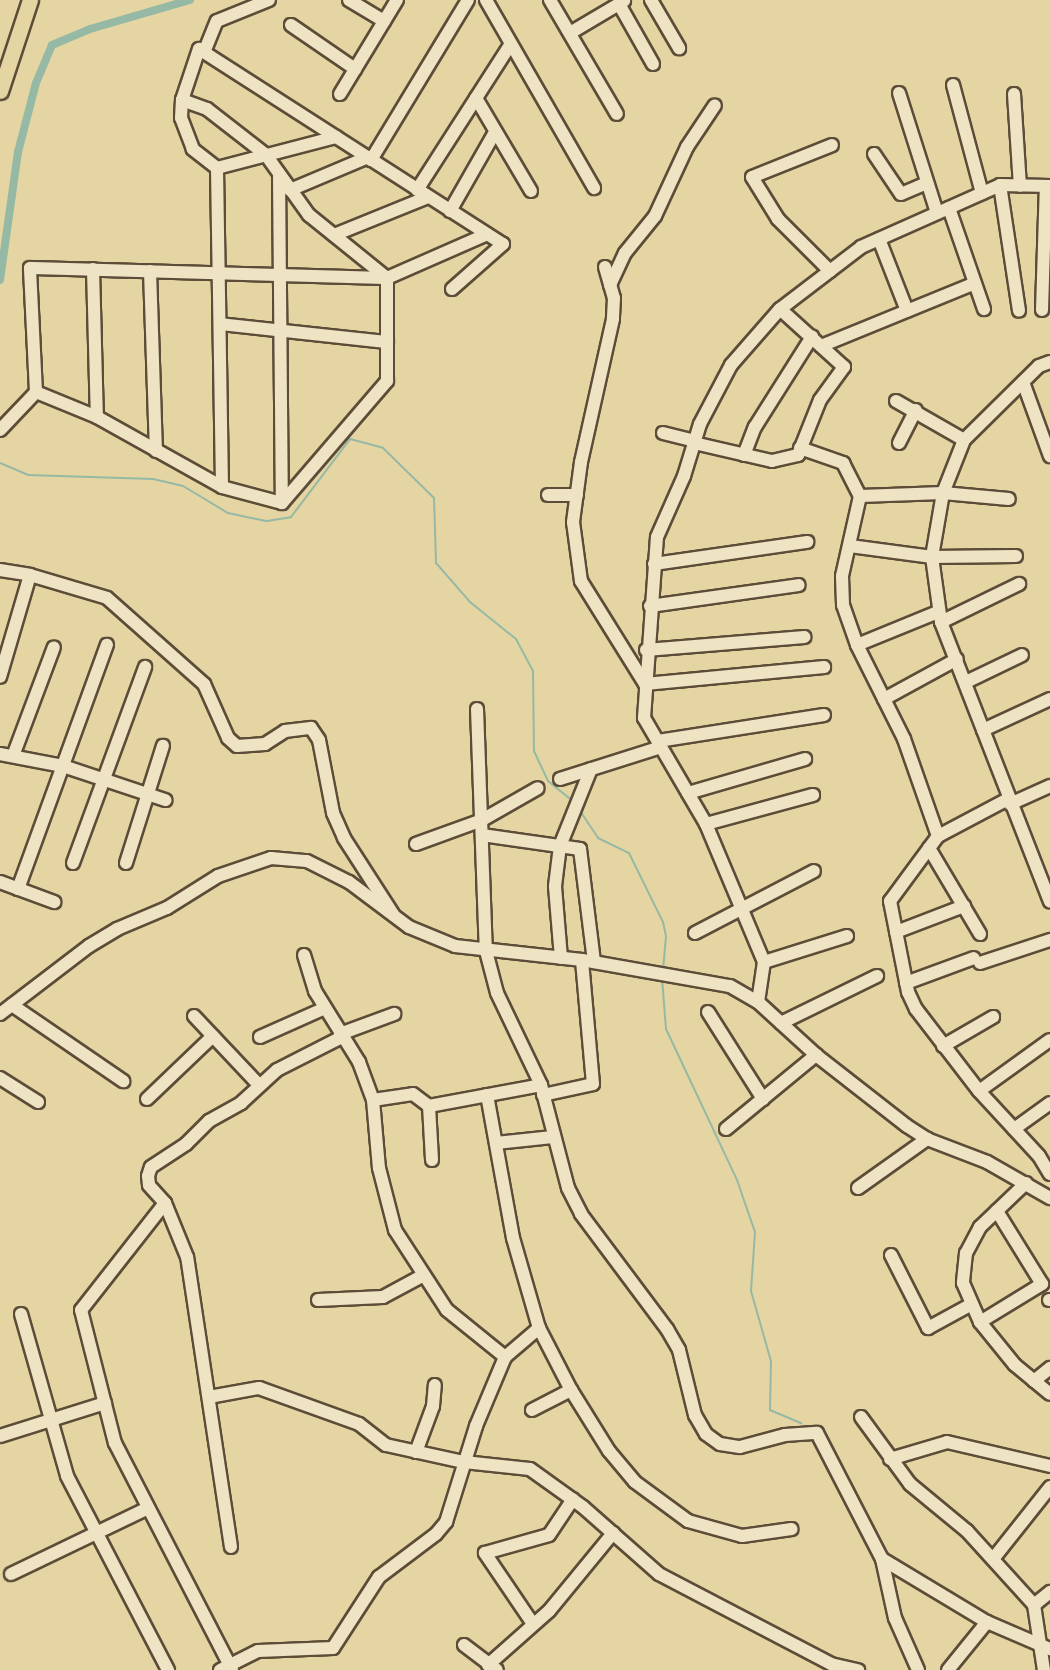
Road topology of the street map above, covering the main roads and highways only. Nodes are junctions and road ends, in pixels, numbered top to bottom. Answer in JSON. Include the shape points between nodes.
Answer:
{"nodes":[{"id":1,"x":30,"y":0,"type":"edge"},
{"id":2,"x":0,"y":91,"type":"edge"}],
"edges":[{"from":1,"to":2,"type":"main road"}]}
